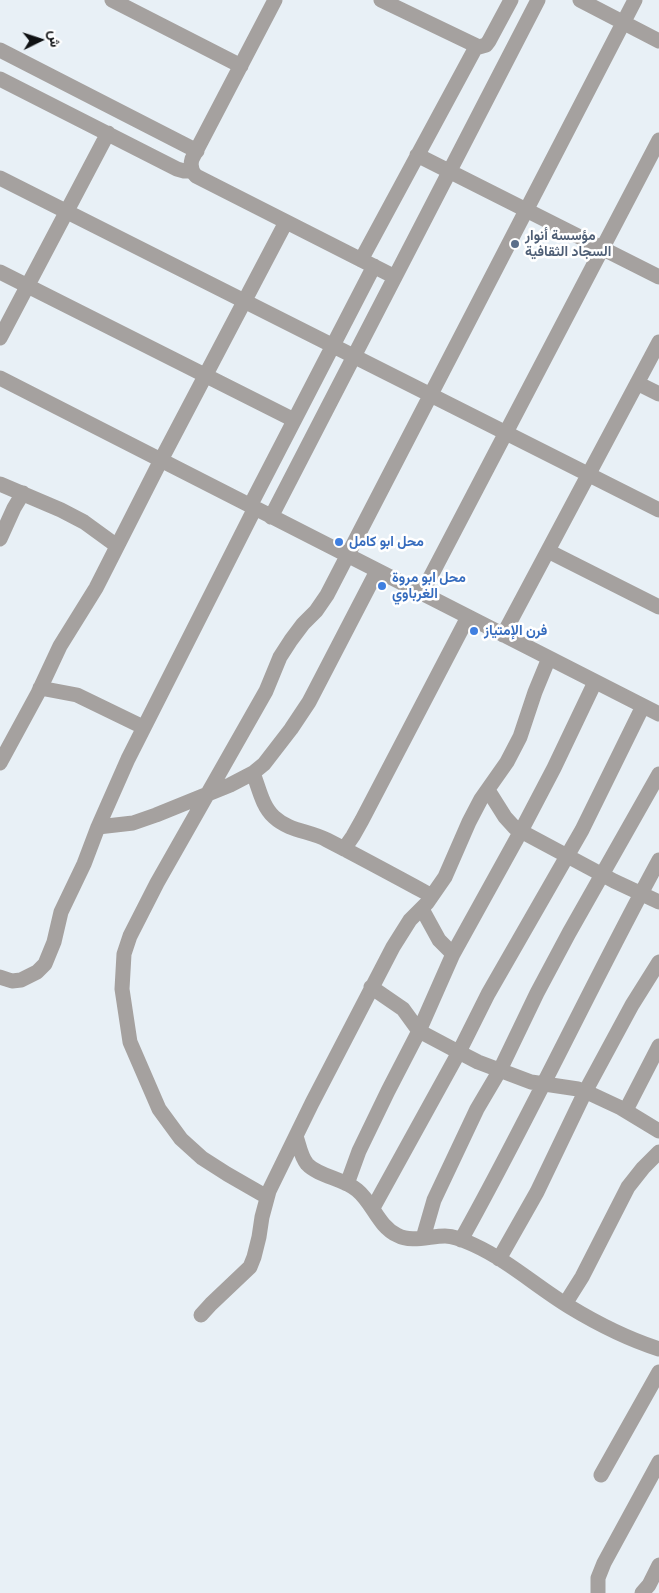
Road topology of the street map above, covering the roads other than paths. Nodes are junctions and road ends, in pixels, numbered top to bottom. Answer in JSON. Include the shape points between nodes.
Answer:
{"nodes":[{"id":1,"x":112,"y":0,"type":"edge"},
{"id":2,"x":275,"y":0,"type":"edge"},
{"id":3,"x":381,"y":0,"type":"edge"},
{"id":4,"x":511,"y":0,"type":"edge"},
{"id":5,"x":538,"y":0,"type":"edge"},
{"id":6,"x":580,"y":0,"type":"edge"},
{"id":7,"x":635,"y":0,"type":"edge"},
{"id":8,"x":403,"y":5,"type":"edge"},
{"id":9,"x":623,"y":22,"type":"junction"},
{"id":10,"x":659,"y":41,"type":"edge"},
{"id":11,"x":476,"y":46,"type":"junction"},
{"id":12,"x":0,"y":50,"type":"edge"},
{"id":13,"x":241,"y":66,"type":"junction"},
{"id":14,"x":0,"y":78,"type":"edge"},
{"id":15,"x":108,"y":133,"type":"junction"},
{"id":16,"x":659,"y":140,"type":"edge"},
{"id":17,"x":197,"y":151,"type":"junction"},
{"id":18,"x":417,"y":156,"type":"junction"},
{"id":19,"x":192,"y":171,"type":"junction"},
{"id":20,"x":449,"y":172,"type":"junction"},
{"id":21,"x":0,"y":178,"type":"edge"},
{"id":22,"x":526,"y":210,"type":"junction"},
{"id":23,"x":67,"y":212,"type":"junction"},
{"id":24,"x":286,"y":222,"type":"junction"},
{"id":25,"x":602,"y":248,"type":"junction"},
{"id":26,"x":367,"y":263,"type":"junction"},
{"id":27,"x":0,"y":272,"type":"edge"},
{"id":28,"x":395,"y":277,"type":"junction"},
{"id":29,"x":659,"y":277,"type":"edge"},
{"id":30,"x":27,"y":285,"type":"junction"},
{"id":31,"x":244,"y":301,"type":"junction"},
{"id":32,"x":0,"y":338,"type":"edge"},
{"id":33,"x":659,"y":342,"type":"edge"},
{"id":34,"x":332,"y":346,"type":"junction"},
{"id":35,"x":354,"y":357,"type":"junction"},
{"id":36,"x":205,"y":375,"type":"junction"},
{"id":37,"x":0,"y":378,"type":"edge"},
{"id":38,"x":637,"y":383,"type":"junction"},
{"id":39,"x":659,"y":394,"type":"edge"},
{"id":40,"x":430,"y":395,"type":"junction"},
{"id":41,"x":294,"y":420,"type":"junction"},
{"id":42,"x":505,"y":433,"type":"junction"},
{"id":43,"x":161,"y":460,"type":"junction"},
{"id":44,"x":588,"y":475,"type":"junction"},
{"id":45,"x":0,"y":484,"type":"edge"},
{"id":46,"x":23,"y":493,"type":"junction"},
{"id":47,"x":252,"y":507,"type":"junction"},
{"id":48,"x":659,"y":510,"type":"edge"},
{"id":49,"x":271,"y":517,"type":"junction"},
{"id":50,"x":0,"y":539,"type":"edge"},
{"id":51,"x":118,"y":546,"type":"junction"},
{"id":52,"x":548,"y":552,"type":"junction"},
{"id":53,"x":346,"y":555,"type":"junction"},
{"id":54,"x":377,"y":570,"type":"junction"},
{"id":55,"x":422,"y":593,"type":"junction"},
{"id":56,"x":659,"y":607,"type":"edge"},
{"id":57,"x":468,"y":617,"type":"junction"},
{"id":58,"x":504,"y":635,"type":"junction"},
{"id":59,"x":549,"y":658,"type":"junction"},
{"id":60,"x":595,"y":682,"type":"junction"},
{"id":61,"x":40,"y":688,"type":"junction"},
{"id":62,"x":643,"y":706,"type":"junction"},
{"id":63,"x":659,"y":714,"type":"edge"},
{"id":64,"x":143,"y":727,"type":"junction"},
{"id":65,"x":0,"y":763,"type":"edge"},
{"id":66,"x":253,"y":773,"type":"junction"},
{"id":67,"x":659,"y":774,"type":"edge"},
{"id":68,"x":488,"y":790,"type":"junction"},
{"id":69,"x":208,"y":793,"type":"junction"},
{"id":70,"x":98,"y":827,"type":"junction"},
{"id":71,"x":521,"y":831,"type":"junction"},
{"id":72,"x":344,"y":849,"type":"junction"},
{"id":73,"x":566,"y":856,"type":"junction"},
{"id":74,"x":659,"y":860,"type":"edge"},
{"id":75,"x":602,"y":874,"type":"junction"},
{"id":76,"x":641,"y":893,"type":"junction"},
{"id":77,"x":432,"y":896,"type":"junction"},
{"id":78,"x":659,"y":902,"type":"edge"},
{"id":79,"x":422,"y":909,"type":"junction"},
{"id":80,"x":453,"y":954,"type":"junction"},
{"id":81,"x":659,"y":962,"type":"edge"},
{"id":82,"x":0,"y":978,"type":"edge"},
{"id":83,"x":371,"y":987,"type":"junction"},
{"id":84,"x":420,"y":1031,"type":"junction"},
{"id":85,"x":659,"y":1046,"type":"edge"},
{"id":86,"x":459,"y":1052,"type":"junction"},
{"id":87,"x":500,"y":1070,"type":"junction"},
{"id":88,"x":543,"y":1085,"type":"junction"},
{"id":89,"x":586,"y":1092,"type":"junction"},
{"id":90,"x":626,"y":1110,"type":"junction"},
{"id":91,"x":659,"y":1131,"type":"edge"},
{"id":92,"x":296,"y":1136,"type":"junction"},
{"id":93,"x":659,"y":1152,"type":"edge"},
{"id":94,"x":347,"y":1184,"type":"junction"},
{"id":95,"x":267,"y":1197,"type":"junction"},
{"id":96,"x":373,"y":1208,"type":"junction"},
{"id":97,"x":423,"y":1238,"type":"junction"},
{"id":98,"x":462,"y":1240,"type":"junction"},
{"id":99,"x":499,"y":1259,"type":"junction"},
{"id":100,"x":565,"y":1304,"type":"junction"},
{"id":101,"x":202,"y":1315,"type":"dead end"},
{"id":102,"x":659,"y":1349,"type":"edge"},
{"id":103,"x":659,"y":1372,"type":"edge"},
{"id":104,"x":659,"y":1462,"type":"edge"},
{"id":105,"x":601,"y":1475,"type":"dead end"},
{"id":106,"x":659,"y":1565,"type":"edge"},
{"id":107,"x":598,"y":1593,"type":"edge"},
{"id":108,"x":642,"y":1593,"type":"edge"}],
"edges":[{"from":1,"to":13,"type":"street"},
{"from":2,"to":13,"type":"street"},
{"from":3,"to":8,"type":"street"},
{"from":4,"to":11,"type":"street","via":[[488,42],[481,47]]},
{"from":5,"to":20,"type":"street"},
{"from":6,"to":9,"type":"street"},
{"from":7,"to":9,"type":"street"},
{"from":8,"to":11,"type":"street"},
{"from":9,"to":10,"type":"street"},
{"from":9,"to":22,"type":"street"},
{"from":11,"to":18,"type":"street"},
{"from":12,"to":17,"type":"street"},
{"from":13,"to":17,"type":"street"},
{"from":14,"to":15,"type":"street"},
{"from":15,"to":19,"type":"street","via":[[177,169]]},
{"from":15,"to":23,"type":"street"},
{"from":16,"to":25,"type":"street"},
{"from":17,"to":19,"type":"street","via":[[191,163]]},
{"from":18,"to":20,"type":"street"},
{"from":18,"to":26,"type":"street"},
{"from":19,"to":24,"type":"street"},
{"from":20,"to":22,"type":"street"},
{"from":20,"to":28,"type":"street"},
{"from":21,"to":23,"type":"street"},
{"from":22,"to":25,"type":"street"},
{"from":22,"to":40,"type":"street"},
{"from":23,"to":30,"type":"street"},
{"from":23,"to":31,"type":"street"},
{"from":24,"to":26,"type":"street"},
{"from":24,"to":31,"type":"street"},
{"from":25,"to":29,"type":"street"},
{"from":25,"to":42,"type":"street"},
{"from":26,"to":28,"type":"street"},
{"from":26,"to":34,"type":"street"},
{"from":27,"to":30,"type":"street"},
{"from":28,"to":35,"type":"street"},
{"from":30,"to":32,"type":"street"},
{"from":30,"to":36,"type":"street"},
{"from":31,"to":34,"type":"street"},
{"from":31,"to":36,"type":"street"},
{"from":33,"to":38,"type":"street"},
{"from":34,"to":35,"type":"street"},
{"from":34,"to":41,"type":"street"},
{"from":35,"to":40,"type":"street"},
{"from":35,"to":49,"type":"street"},
{"from":36,"to":41,"type":"street"},
{"from":36,"to":43,"type":"street"},
{"from":37,"to":43,"type":"street"},
{"from":38,"to":39,"type":"street"},
{"from":38,"to":44,"type":"street"},
{"from":40,"to":42,"type":"street"},
{"from":40,"to":53,"type":"street"},
{"from":41,"to":47,"type":"street"},
{"from":42,"to":44,"type":"street"},
{"from":42,"to":55,"type":"street"},
{"from":43,"to":47,"type":"street"},
{"from":43,"to":51,"type":"street"},
{"from":44,"to":48,"type":"street"},
{"from":44,"to":52,"type":"street"},
{"from":45,"to":46,"type":"street"},
{"from":46,"to":50,"type":"street"},
{"from":46,"to":51,"type":"street","via":[[84,522]]},
{"from":47,"to":49,"type":"street"},
{"from":47,"to":64,"type":"street","via":[[189,642]]},
{"from":49,"to":53,"type":"street"},
{"from":51,"to":61,"type":"street","via":[[60,646]]},
{"from":52,"to":56,"type":"street"},
{"from":52,"to":58,"type":"street"},
{"from":53,"to":54,"type":"street"},
{"from":53,"to":69,"type":"street","via":[[327,595],[280,657],[266,691]]},
{"from":54,"to":55,"type":"street"},
{"from":54,"to":66,"type":"street","via":[[309,702],[270,757]]},
{"from":55,"to":57,"type":"street"},
{"from":57,"to":58,"type":"street"},
{"from":57,"to":72,"type":"street"},
{"from":58,"to":59,"type":"street"},
{"from":59,"to":60,"type":"street"},
{"from":59,"to":68,"type":"street","via":[[520,737]]},
{"from":60,"to":62,"type":"street"},
{"from":60,"to":71,"type":"street"},
{"from":61,"to":64,"type":"street","via":[[77,695]]},
{"from":61,"to":65,"type":"street"},
{"from":62,"to":63,"type":"street"},
{"from":62,"to":73,"type":"street"},
{"from":64,"to":70,"type":"street"},
{"from":66,"to":69,"type":"street"},
{"from":66,"to":72,"type":"street","via":[[266,808],[274,817],[293,829]]},
{"from":67,"to":75,"type":"street"},
{"from":68,"to":71,"type":"street","via":[[504,817]]},
{"from":68,"to":77,"type":"street","via":[[469,822],[445,878]]},
{"from":69,"to":70,"type":"street","via":[[133,823]]},
{"from":69,"to":95,"type":"street","via":[[130,936],[122,972],[125,1013],[130,1042],[168,1123],[202,1158]]},
{"from":70,"to":82,"type":"street","via":[[61,912],[45,964],[21,980]]},
{"from":71,"to":73,"type":"street"},
{"from":71,"to":80,"type":"street"},
{"from":72,"to":77,"type":"street"},
{"from":73,"to":75,"type":"street"},
{"from":73,"to":86,"type":"street"},
{"from":74,"to":76,"type":"street"},
{"from":75,"to":76,"type":"street"},
{"from":75,"to":87,"type":"street"},
{"from":76,"to":78,"type":"street"},
{"from":76,"to":88,"type":"street"},
{"from":77,"to":79,"type":"street"},
{"from":79,"to":80,"type":"street","via":[[440,940]]},
{"from":79,"to":83,"type":"street","via":[[410,920]]},
{"from":80,"to":84,"type":"street"},
{"from":81,"to":89,"type":"street"},
{"from":83,"to":84,"type":"street","via":[[403,1008]]},
{"from":83,"to":92,"type":"street"},
{"from":84,"to":86,"type":"street"},
{"from":84,"to":94,"type":"street","via":[[388,1090]]},
{"from":85,"to":90,"type":"street"},
{"from":86,"to":87,"type":"street"},
{"from":86,"to":96,"type":"street"},
{"from":87,"to":88,"type":"street"},
{"from":87,"to":97,"type":"street","via":[[442,1180]]},
{"from":88,"to":89,"type":"street"},
{"from":88,"to":98,"type":"street"},
{"from":89,"to":90,"type":"street"},
{"from":89,"to":99,"type":"street","via":[[537,1192]]},
{"from":90,"to":91,"type":"street"},
{"from":92,"to":94,"type":"street","via":[[312,1169]]},
{"from":92,"to":95,"type":"street"},
{"from":93,"to":100,"type":"street","via":[[628,1187]]},
{"from":94,"to":96,"type":"street"},
{"from":95,"to":101,"type":"street","via":[[250,1267]]},
{"from":96,"to":97,"type":"street","via":[[384,1226],[398,1236]]},
{"from":97,"to":98,"type":"street","via":[[445,1236]]},
{"from":98,"to":99,"type":"street"},
{"from":99,"to":100,"type":"street"},
{"from":100,"to":102,"type":"street","via":[[602,1325]]},
{"from":103,"to":105,"type":"street"},
{"from":104,"to":107,"type":"street","via":[[604,1563],[598,1578]]},
{"from":106,"to":108,"type":"street"}]}
